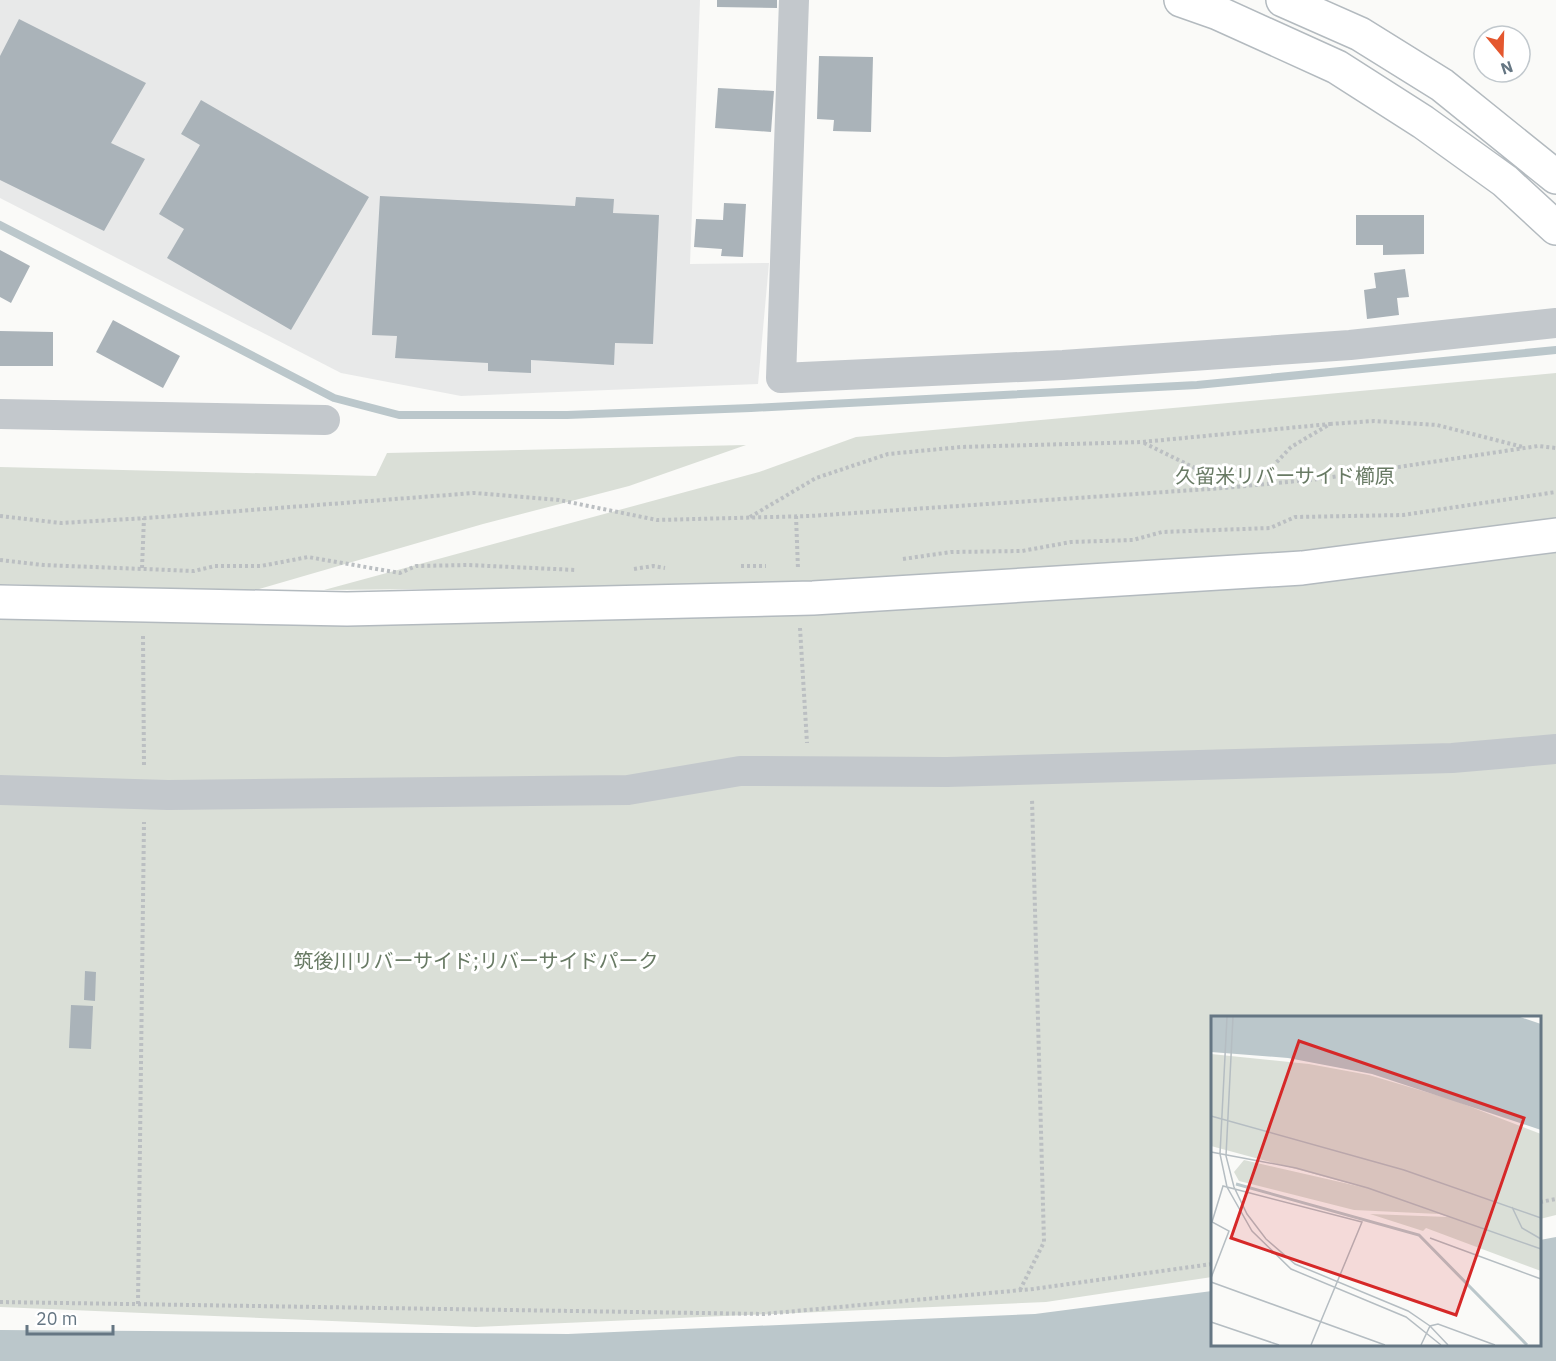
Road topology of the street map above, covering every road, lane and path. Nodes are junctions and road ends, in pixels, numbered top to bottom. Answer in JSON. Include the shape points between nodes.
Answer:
{"nodes":[{"id":1,"x":794,"y":0,"type":"edge"},
{"id":2,"x":1181,"y":0,"type":"edge"},
{"id":3,"x":1283,"y":0,"type":"edge"},
{"id":4,"x":1556,"y":177,"type":"edge"},
{"id":5,"x":1556,"y":228,"type":"edge"},
{"id":6,"x":1556,"y":323,"type":"edge"},
{"id":7,"x":0,"y":414,"type":"edge"},
{"id":8,"x":325,"y":420,"type":"dead end"},
{"id":9,"x":1330,"y":424,"type":"junction"},
{"id":10,"x":1142,"y":442,"type":"junction"},
{"id":11,"x":1527,"y":448,"type":"junction"},
{"id":12,"x":1556,"y":448,"type":"edge"},
{"id":13,"x":1255,"y":485,"type":"junction"},
{"id":14,"x":1215,"y":489,"type":"junction"},
{"id":15,"x":1556,"y":492,"type":"edge"},
{"id":16,"x":0,"y":516,"type":"edge"},
{"id":17,"x":796,"y":516,"type":"junction"},
{"id":18,"x":750,"y":517,"type":"junction"},
{"id":19,"x":144,"y":518,"type":"junction"},
{"id":20,"x":1556,"y":535,"type":"edge"},
{"id":21,"x":0,"y":560,"type":"edge"},
{"id":22,"x":893,"y":560,"type":"dead end"},
{"id":23,"x":740,"y":566,"type":"dead end"},
{"id":24,"x":774,"y":566,"type":"dead end"},
{"id":25,"x":142,"y":568,"type":"junction"},
{"id":26,"x":632,"y":569,"type":"dead end"},
{"id":27,"x":674,"y":570,"type":"dead end"},
{"id":28,"x":587,"y":571,"type":"dead end"},
{"id":29,"x":804,"y":584,"type":"junction"},
{"id":30,"x":0,"y":602,"type":"edge"},
{"id":31,"x":142,"y":605,"type":"junction"},
{"id":32,"x":1556,"y":748,"type":"edge"},
{"id":33,"x":1053,"y":769,"type":"junction"},
{"id":34,"x":808,"y":771,"type":"junction"},
{"id":35,"x":0,"y":790,"type":"edge"},
{"id":36,"x":144,"y":794,"type":"junction"},
{"id":37,"x":1556,"y":1199,"type":"edge"},
{"id":38,"x":1541,"y":1202,"type":"edge"},
{"id":39,"x":1211,"y":1264,"type":"edge"},
{"id":40,"x":1020,"y":1290,"type":"junction"},
{"id":41,"x":0,"y":1302,"type":"edge"},
{"id":42,"x":138,"y":1304,"type":"junction"}],
"edges":[{"from":1,"to":6,"type":"street","via":[[781,378],[1063,365],[1338,346]]},
{"from":2,"to":5,"type":"street","via":[[1337,67],[1424,122],[1505,181]]},
{"from":3,"to":4,"type":"street","via":[[1360,34],[1442,85]]},
{"from":7,"to":8,"type":"street"},
{"from":9,"to":10,"type":"path"},
{"from":9,"to":11,"type":"path","via":[[1374,421],[1437,425]]},
{"from":9,"to":13,"type":"path","via":[[1291,447]]},
{"from":10,"to":14,"type":"path","via":[[1203,472]]},
{"from":10,"to":18,"type":"path","via":[[961,447],[888,454],[816,478]]},
{"from":11,"to":12,"type":"path"},
{"from":11,"to":13,"type":"path"},
{"from":13,"to":14,"type":"path"},
{"from":14,"to":17,"type":"path"},
{"from":15,"to":22,"type":"path","via":[[1403,515],[1295,517],[1270,528],[1162,532],[1132,540],[951,552]]},
{"from":16,"to":19,"type":"path","via":[[62,523]]},
{"from":17,"to":18,"type":"path"},
{"from":17,"to":29,"type":"path","via":[[798,567]]},
{"from":18,"to":19,"type":"path","via":[[657,520],[559,500],[474,493]]},
{"from":19,"to":25,"type":"path"},
{"from":20,"to":29,"type":"street","via":[[1302,568]]},
{"from":21,"to":25,"type":"path","via":[[43,566]]},
{"from":23,"to":24,"type":"path"},
{"from":25,"to":28,"type":"path","via":[[194,571],[215,566],[261,566],[308,557],[400,573],[416,566]]},
{"from":26,"to":27,"type":"path","via":[[653,566]]},
{"from":29,"to":31,"type":"street","via":[[347,609]]},
{"from":29,"to":34,"type":"path"},
{"from":30,"to":31,"type":"street"},
{"from":31,"to":36,"type":"path"},
{"from":32,"to":33,"type":"street","via":[[1452,758]]},
{"from":33,"to":34,"type":"street"},
{"from":33,"to":40,"type":"path","via":[[1032,800],[1044,1242]]},
{"from":34,"to":36,"type":"street","via":[[740,771],[628,790]]},
{"from":35,"to":36,"type":"street"},
{"from":36,"to":42,"type":"path"},
{"from":37,"to":38,"type":"path"},
{"from":39,"to":40,"type":"path"},
{"from":40,"to":42,"type":"path","via":[[764,1314]]},
{"from":41,"to":42,"type":"path"}]}
